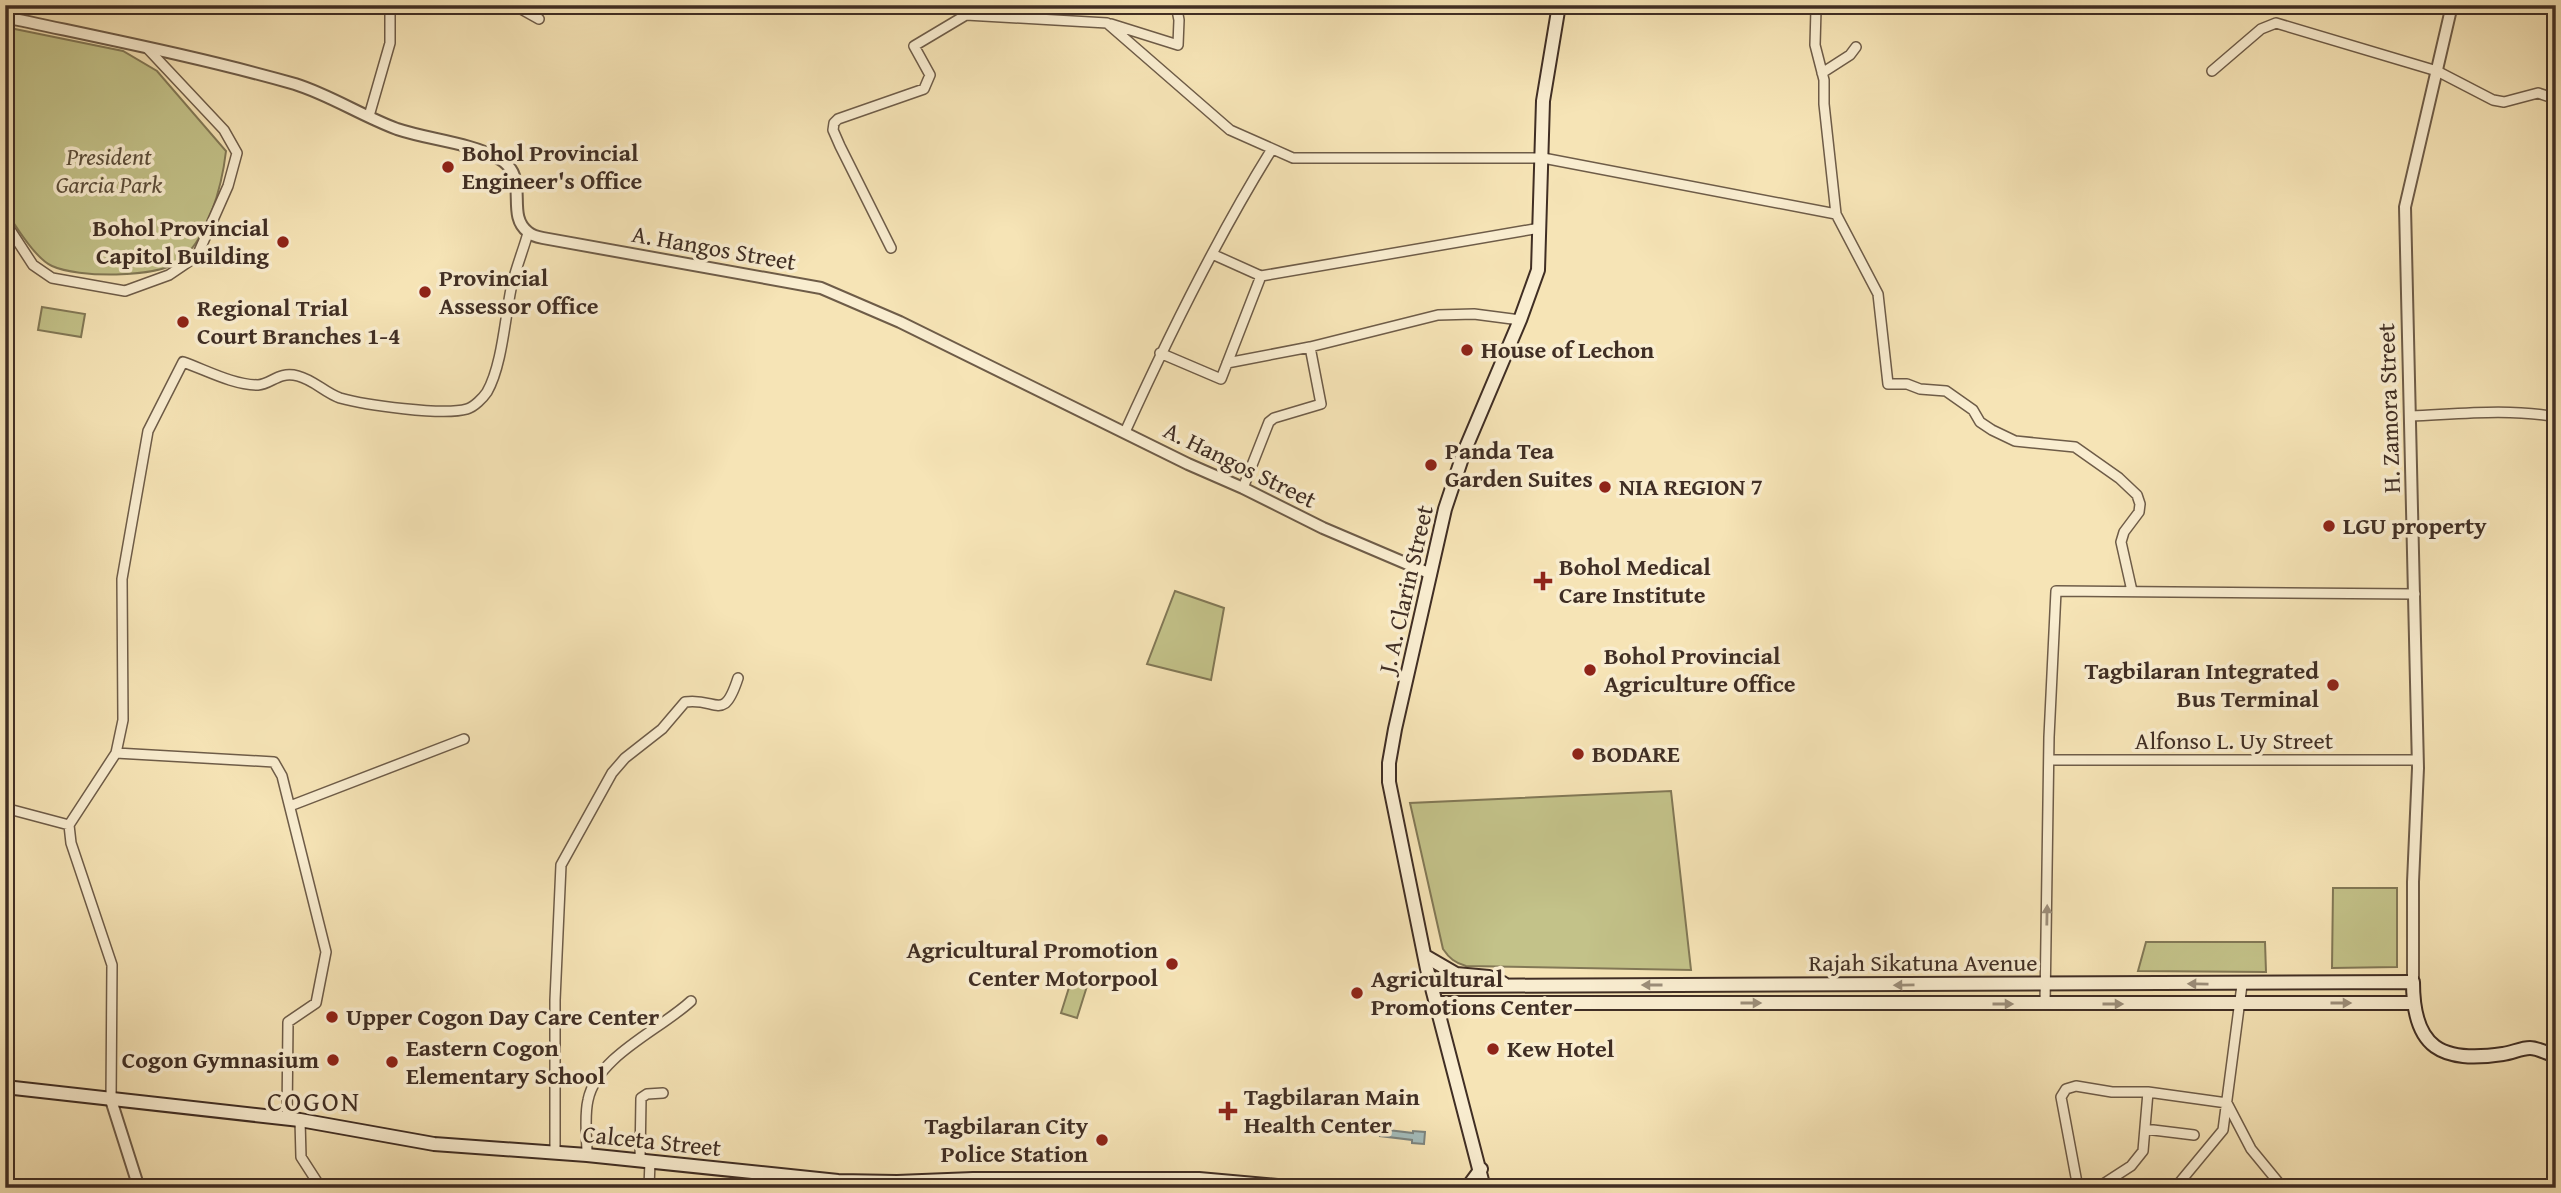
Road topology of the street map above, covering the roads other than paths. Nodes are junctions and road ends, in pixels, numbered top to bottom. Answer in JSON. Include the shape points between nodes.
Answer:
{"nodes":[{"id":1,"x":390,"y":5,"type":"edge"},
{"id":2,"x":514,"y":5,"type":"edge"},
{"id":3,"x":1176,"y":5,"type":"edge"},
{"id":4,"x":1559,"y":5,"type":"edge"},
{"id":5,"x":1826,"y":5,"type":"edge"},
{"id":6,"x":2452,"y":5,"type":"edge"},
{"id":7,"x":5,"y":17,"type":"edge"},
{"id":8,"x":539,"y":19,"type":"dead end"},
{"id":9,"x":1107,"y":23,"type":"junction"},
{"id":10,"x":1856,"y":47,"type":"dead end"},
{"id":11,"x":148,"y":48,"type":"junction"},
{"id":12,"x":2213,"y":71,"type":"dead end"},
{"id":13,"x":2437,"y":71,"type":"junction"},
{"id":14,"x":1822,"y":73,"type":"junction"},
{"id":15,"x":2556,"y":99,"type":"edge"},
{"id":16,"x":369,"y":116,"type":"junction"},
{"id":17,"x":1272,"y":149,"type":"junction"},
{"id":18,"x":1543,"y":158,"type":"junction"},
{"id":19,"x":1836,"y":214,"type":"junction"},
{"id":20,"x":5,"y":222,"type":"edge"},
{"id":21,"x":1540,"y":228,"type":"junction"},
{"id":22,"x":528,"y":233,"type":"junction"},
{"id":23,"x":891,"y":248,"type":"dead end"},
{"id":24,"x":1212,"y":254,"type":"junction"},
{"id":25,"x":1261,"y":276,"type":"junction"},
{"id":26,"x":1520,"y":320,"type":"junction"},
{"id":27,"x":1310,"y":347,"type":"junction"},
{"id":28,"x":1160,"y":353,"type":"junction"},
{"id":29,"x":1227,"y":363,"type":"junction"},
{"id":30,"x":2411,"y":416,"type":"junction"},
{"id":31,"x":2556,"y":417,"type":"edge"},
{"id":32,"x":1125,"y":432,"type":"junction"},
{"id":33,"x":1243,"y":488,"type":"junction"},
{"id":34,"x":1431,"y":574,"type":"junction"},
{"id":35,"x":2132,"y":591,"type":"junction"},
{"id":36,"x":2415,"y":594,"type":"junction"},
{"id":37,"x":738,"y":678,"type":"dead end"},
{"id":38,"x":464,"y":739,"type":"dead end"},
{"id":39,"x":116,"y":753,"type":"junction"},
{"id":40,"x":2050,"y":760,"type":"junction"},
{"id":41,"x":2417,"y":760,"type":"junction"},
{"id":42,"x":5,"y":767,"type":"edge"},
{"id":43,"x":290,"y":806,"type":"junction"},
{"id":44,"x":6,"y":808,"type":"edge"},
{"id":45,"x":68,"y":825,"type":"junction"},
{"id":46,"x":1425,"y":956,"type":"junction"},
{"id":47,"x":2413,"y":982,"type":"junction"},
{"id":48,"x":2046,"y":984,"type":"junction"},
{"id":49,"x":2072,"y":984,"type":"junction"},
{"id":50,"x":1684,"y":985,"type":"junction"},
{"id":51,"x":2242,"y":985,"type":"junction"},
{"id":52,"x":1433,"y":986,"type":"junction"},
{"id":53,"x":1506,"y":986,"type":"junction"},
{"id":54,"x":691,"y":1001,"type":"dead end"},
{"id":55,"x":1438,"y":1003,"type":"junction"},
{"id":56,"x":1685,"y":1003,"type":"junction"},
{"id":57,"x":2045,"y":1003,"type":"junction"},
{"id":58,"x":2071,"y":1003,"type":"junction"},
{"id":59,"x":2413,"y":1003,"type":"junction"},
{"id":60,"x":2242,"y":1004,"type":"junction"},
{"id":61,"x":2556,"y":1056,"type":"edge"},
{"id":62,"x":5,"y":1087,"type":"edge"},
{"id":63,"x":2148,"y":1092,"type":"junction"},
{"id":64,"x":663,"y":1093,"type":"dead end"},
{"id":65,"x":111,"y":1100,"type":"junction"},
{"id":66,"x":2227,"y":1103,"type":"junction"},
{"id":67,"x":293,"y":1119,"type":"junction"},
{"id":68,"x":2145,"y":1129,"type":"junction"},
{"id":69,"x":2194,"y":1135,"type":"dead end"},
{"id":70,"x":555,"y":1152,"type":"junction"},
{"id":71,"x":587,"y":1155,"type":"junction"},
{"id":72,"x":645,"y":1161,"type":"junction"},
{"id":73,"x":1480,"y":1169,"type":"junction"},
{"id":74,"x":1152,"y":1183,"type":"edge"},
{"id":75,"x":1260,"y":1186,"type":"edge"},
{"id":76,"x":139,"y":1188,"type":"edge"},
{"id":77,"x":321,"y":1188,"type":"edge"},
{"id":78,"x":649,"y":1188,"type":"edge"},
{"id":79,"x":1298,"y":1188,"type":"edge"},
{"id":80,"x":1467,"y":1188,"type":"edge"},
{"id":81,"x":1484,"y":1188,"type":"edge"},
{"id":82,"x":2078,"y":1188,"type":"edge"},
{"id":83,"x":2097,"y":1188,"type":"edge"},
{"id":84,"x":2175,"y":1188,"type":"edge"},
{"id":85,"x":2283,"y":1188,"type":"edge"}],
"edges":[{"from":1,"to":16,"type":"street","via":[[390,43]]},
{"from":2,"to":8,"type":"street"},
{"from":3,"to":9,"type":"street","via":[[1178,45]]},
{"from":4,"to":18,"type":"main road","name":"J. A. Clarin Street","via":[[1543,102]]},
{"from":5,"to":14,"type":"street","via":[[1816,9],[1814,25]]},
{"from":6,"to":13,"type":"street","name":"H. Zamora Street"},
{"from":7,"to":11,"type":"street"},
{"from":9,"to":17,"type":"street","via":[[1230,130]]},
{"from":9,"to":23,"type":"street","via":[[966,15],[914,46],[930,75],[924,89],[834,123],[833,130]]},
{"from":10,"to":14,"type":"street"},
{"from":11,"to":16,"type":"street","via":[[297,85]]},
{"from":11,"to":20,"type":"street","via":[[224,130],[237,153],[228,186],[197,256],[169,275],[125,292],[52,278],[33,265]]},
{"from":12,"to":13,"type":"street","via":[[2261,29],[2276,23]]},
{"from":13,"to":15,"type":"street","via":[[2493,100],[2504,102],[2538,93]]},
{"from":13,"to":30,"type":"street","name":"H. Zamora Street","via":[[2405,207]]},
{"from":14,"to":19,"type":"street"},
{"from":16,"to":22,"type":"street","via":[[409,133],[478,150],[510,166],[516,180],[518,214]]},
{"from":17,"to":18,"type":"street","via":[[1293,158]]},
{"from":17,"to":24,"type":"street"},
{"from":18,"to":19,"type":"street"},
{"from":18,"to":21,"type":"main road","name":"J. A. Clarin Street"},
{"from":19,"to":35,"type":"street","via":[[1878,294],[1888,384],[1946,391],[1992,430],[2015,440],[2075,447],[2119,478],[2137,495],[2140,505],[2121,542]]},
{"from":21,"to":25,"type":"street"},
{"from":21,"to":26,"type":"main road","name":"J. A. Clarin Street","via":[[1538,270]]},
{"from":22,"to":32,"type":"street","name":"A. Hangos Street","via":[[821,288]]},
{"from":22,"to":39,"type":"street","via":[[487,392],[469,409],[421,410],[353,401],[296,375],[246,385],[183,362],[148,431],[122,579],[123,720]]},
{"from":24,"to":25,"type":"street"},
{"from":24,"to":28,"type":"street"},
{"from":25,"to":29,"type":"street"},
{"from":26,"to":27,"type":"street","via":[[1438,315]]},
{"from":26,"to":34,"type":"main road","name":"J. A. Clarin Street","via":[[1464,452]]},
{"from":27,"to":29,"type":"street"},
{"from":27,"to":33,"type":"street","via":[[1321,404],[1269,422]]},
{"from":28,"to":29,"type":"street","via":[[1221,379]]},
{"from":28,"to":32,"type":"street"},
{"from":30,"to":31,"type":"street","via":[[2489,412]]},
{"from":30,"to":36,"type":"street","name":"H. Zamora Street"},
{"from":32,"to":33,"type":"street","name":"A. Hangos Street"},
{"from":33,"to":34,"type":"street","name":"A. Hangos Street"},
{"from":34,"to":46,"type":"main road","name":"J. A. Clarin Street","via":[[1389,763]]},
{"from":35,"to":36,"type":"street"},
{"from":35,"to":40,"type":"street","via":[[2056,591]]},
{"from":36,"to":41,"type":"street","name":"H. Zamora Street"},
{"from":37,"to":70,"type":"street","via":[[729,702],[715,706],[685,702],[662,729],[625,758],[600,792],[561,864]]},
{"from":38,"to":43,"type":"street"},
{"from":39,"to":43,"type":"street","via":[[274,762]]},
{"from":39,"to":45,"type":"street"},
{"from":40,"to":41,"type":"street","name":"Alfonso L. Uy Street"},
{"from":48,"to":40,"type":"street","one_way":true},
{"from":41,"to":47,"type":"street","name":"H. Zamora Street"},
{"from":42,"to":44,"type":"street"},
{"from":43,"to":67,"type":"street","via":[[326,952],[316,1003],[288,1022]]},
{"from":44,"to":45,"type":"street"},
{"from":45,"to":65,"type":"street","via":[[112,965]]},
{"from":46,"to":52,"type":"main road","name":"J. A. Clarin Street"},
{"from":46,"to":53,"type":"main road","via":[[1456,974],[1489,977]]},
{"from":47,"to":51,"type":"main road","name":"Rajah Sikatuna Avenue"},
{"from":47,"to":59,"type":"main road"},
{"from":48,"to":49,"type":"main road","name":"Rajah Sikatuna Avenue"},
{"from":48,"to":50,"type":"main road","name":"Rajah Sikatuna Avenue","one_way":true},
{"from":48,"to":57,"type":"street"},
{"from":51,"to":49,"type":"main road","name":"Rajah Sikatuna Avenue","one_way":true},
{"from":49,"to":58,"type":"main road"},
{"from":50,"to":53,"type":"main road","name":"Rajah Sikatuna Avenue","one_way":true},
{"from":50,"to":56,"type":"main road"},
{"from":51,"to":60,"type":"street"},
{"from":52,"to":53,"type":"main road","name":"Rajah Sikatuna Avenue"},
{"from":52,"to":55,"type":"main road","name":"J. A. Clarin Street"},
{"from":54,"to":71,"type":"street","via":[[605,1068],[587,1103]]},
{"from":55,"to":56,"type":"main road"},
{"from":55,"to":73,"type":"main road","name":"J. A. Clarin Street"},
{"from":56,"to":57,"type":"main road","one_way":true},
{"from":57,"to":58,"type":"main road"},
{"from":58,"to":60,"type":"main road","one_way":true},
{"from":60,"to":59,"type":"main road","one_way":true},
{"from":59,"to":61,"type":"main road","via":[[2421,1030],[2440,1052],[2475,1057],[2530,1048]]},
{"from":60,"to":66,"type":"street"},
{"from":62,"to":65,"type":"main road","name":"Calceta Street"},
{"from":63,"to":66,"type":"street"},
{"from":63,"to":68,"type":"street"},
{"from":63,"to":82,"type":"street","via":[[2076,1086],[2062,1092]]},
{"from":64,"to":72,"type":"street","via":[[641,1098]]},
{"from":65,"to":67,"type":"main road","name":"Calceta Street"},
{"from":65,"to":76,"type":"street"},
{"from":66,"to":84,"type":"street","via":[[2223,1130]]},
{"from":66,"to":85,"type":"street","via":[[2251,1149]]},
{"from":67,"to":70,"type":"main road","name":"Calceta Street","via":[[434,1144]]},
{"from":67,"to":77,"type":"street","via":[[301,1157]]},
{"from":68,"to":69,"type":"street"},
{"from":68,"to":83,"type":"street","via":[[2143,1151],[2131,1166]]},
{"from":70,"to":71,"type":"main road","name":"Calceta Street"},
{"from":71,"to":72,"type":"main road","name":"Calceta Street"},
{"from":72,"to":74,"type":"main road","name":"Calceta Street","via":[[838,1181]]},
{"from":72,"to":78,"type":"street"},
{"from":73,"to":80,"type":"main road"},
{"from":73,"to":81,"type":"main road","name":"J. A. Clarin Street"},
{"from":74,"to":75,"type":"main road","name":"Calceta Street","via":[[1199,1179]]},
{"from":75,"to":79,"type":"main road","name":"Calceta Street"}]}
